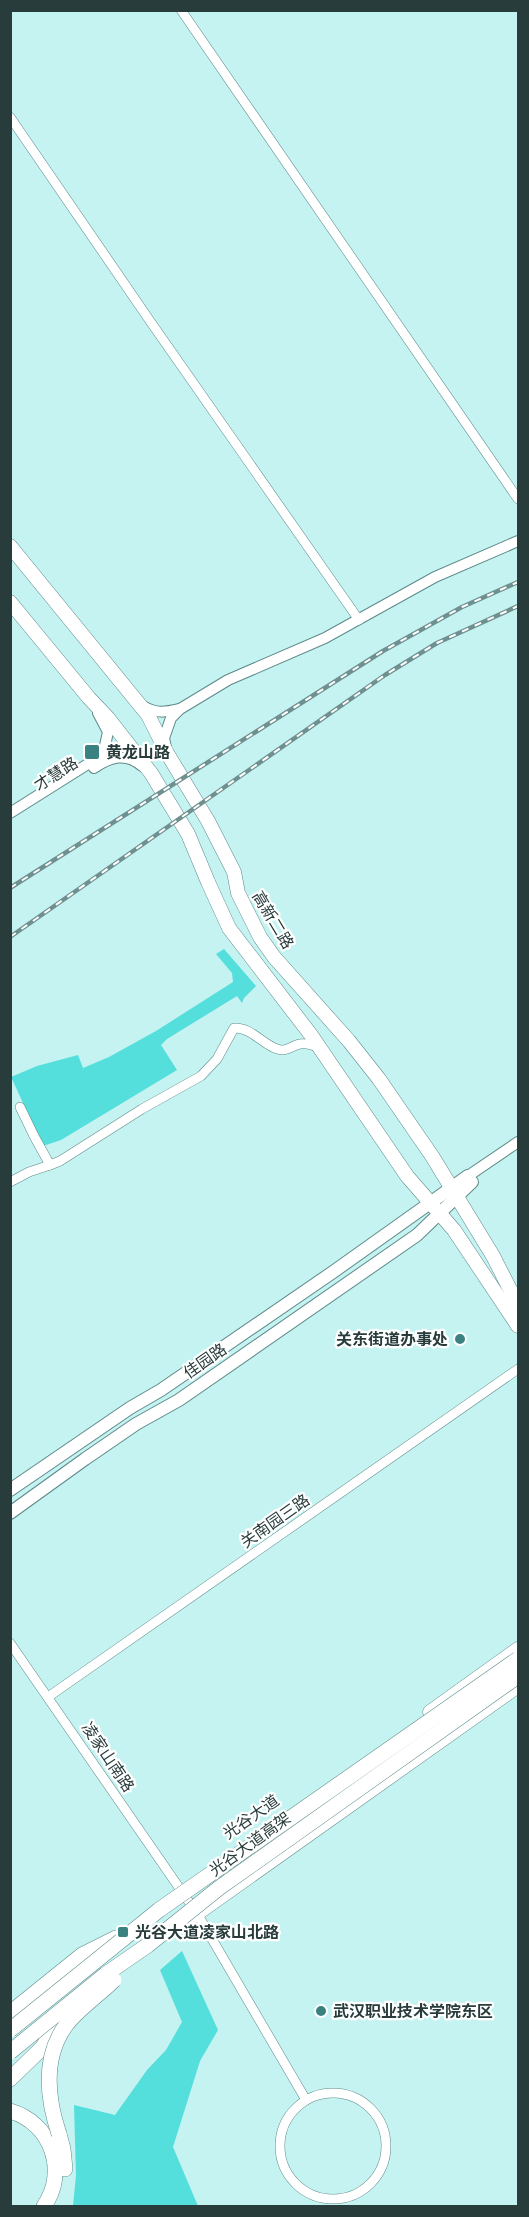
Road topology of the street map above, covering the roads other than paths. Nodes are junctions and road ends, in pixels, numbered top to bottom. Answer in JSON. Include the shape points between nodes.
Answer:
{"nodes":[{"id":1,"x":181,"y":10,"type":"edge"},
{"id":2,"x":10,"y":117,"type":"edge"},
{"id":3,"x":519,"y":499,"type":"edge"},
{"id":4,"x":519,"y":542,"type":"edge"},
{"id":5,"x":10,"y":546,"type":"edge"},
{"id":6,"x":10,"y":602,"type":"edge"},
{"id":7,"x":359,"y":620,"type":"junction"},
{"id":8,"x":89,"y":698,"type":"junction"},
{"id":9,"x":133,"y":699,"type":"junction"},
{"id":10,"x":180,"y":709,"type":"junction"},
{"id":11,"x":166,"y":753,"type":"junction"},
{"id":12,"x":151,"y":773,"type":"junction"},
{"id":13,"x":10,"y":813,"type":"edge"},
{"id":14,"x":10,"y":822,"type":"edge"},
{"id":15,"x":321,"y":1049,"type":"junction"},
{"id":16,"x":20,"y":1107,"type":"dead end"},
{"id":17,"x":519,"y":1142,"type":"edge"},
{"id":18,"x":519,"y":1150,"type":"edge"},
{"id":19,"x":50,"y":1165,"type":"junction"},
{"id":20,"x":470,"y":1179,"type":"junction"},
{"id":21,"x":10,"y":1182,"type":"edge"},
{"id":22,"x":454,"y":1193,"type":"junction"},
{"id":23,"x":435,"y":1208,"type":"junction"},
{"id":24,"x":519,"y":1305,"type":"edge"},
{"id":25,"x":519,"y":1326,"type":"edge"},
{"id":26,"x":519,"y":1369,"type":"edge"},
{"id":27,"x":10,"y":1490,"type":"edge"},
{"id":28,"x":10,"y":1513,"type":"edge"},
{"id":29,"x":10,"y":1643,"type":"edge"},
{"id":30,"x":519,"y":1649,"type":"edge"},
{"id":31,"x":519,"y":1659,"type":"edge"},
{"id":32,"x":519,"y":1676,"type":"edge"},
{"id":33,"x":519,"y":1686,"type":"edge"},
{"id":34,"x":48,"y":1697,"type":"junction"},
{"id":35,"x":180,"y":1889,"type":"junction"},
{"id":36,"x":198,"y":1915,"type":"junction"},
{"id":37,"x":116,"y":1938,"type":"junction"},
{"id":38,"x":148,"y":1945,"type":"junction"},
{"id":39,"x":63,"y":2012,"type":"junction"},
{"id":40,"x":10,"y":2013,"type":"edge"},
{"id":41,"x":10,"y":2022,"type":"edge"},
{"id":42,"x":10,"y":2030,"type":"edge"},
{"id":43,"x":10,"y":2053,"type":"edge"},
{"id":44,"x":11,"y":2078,"type":"edge"},
{"id":45,"x":306,"y":2100,"type":"junction"},
{"id":46,"x":10,"y":2111,"type":"edge"},
{"id":47,"x":44,"y":2206,"type":"edge"},
{"id":48,"x":56,"y":2206,"type":"edge"}],
"edges":[{"from":1,"to":3,"type":"street"},
{"from":2,"to":7,"type":"street"},
{"from":4,"to":7,"type":"street","via":[[435,577]]},
{"from":5,"to":9,"type":"main road","name":"高新二路"},
{"from":6,"to":8,"type":"main road"},
{"from":7,"to":10,"type":"street","via":[[228,680]]},
{"from":8,"to":12,"type":"main road"},
{"from":8,"to":13,"type":"street","name":"才慧路","via":[[108,732],[104,750],[99,757]]},
{"from":9,"to":10,"type":"street","via":[[150,711]]},
{"from":9,"to":11,"type":"main road","name":"高新二路","via":[[148,715]]},
{"from":10,"to":11,"type":"street","via":[[168,723]]},
{"from":11,"to":22,"type":"main road","name":"高新二路","via":[[208,821],[260,937],[379,1079]]},
{"from":12,"to":14,"type":"street","name":"才慧路","via":[[128,757],[110,759]]},
{"from":12,"to":15,"type":"main road","via":[[188,834],[230,928]]},
{"from":15,"to":19,"type":"street","via":[[309,1043],[276,1049],[245,1029],[234,1028],[212,1066],[201,1076]]},
{"from":15,"to":23,"type":"main road","via":[[407,1176]]},
{"from":16,"to":19,"type":"street"},
{"from":17,"to":20,"type":"street"},
{"from":18,"to":20,"type":"street"},
{"from":19,"to":21,"type":"street"},
{"from":20,"to":22,"type":"main road"},
{"from":22,"to":23,"type":"main road"},
{"from":22,"to":24,"type":"main road","name":"高新二路"},
{"from":23,"to":25,"type":"main road"},
{"from":23,"to":27,"type":"main road","name":"佳园路","via":[[407,1220]]},
{"from":23,"to":28,"type":"main road","name":"佳园路","via":[[417,1234]]},
{"from":26,"to":34,"type":"street","name":"关南园三路"},
{"from":29,"to":34,"type":"street","name":"凌家山南路"},
{"from":30,"to":35,"type":"main road","name":"光谷大道"},
{"from":31,"to":42,"type":"highway","name":"光谷大道高架","bridge":true,"via":[[159,1910]]},
{"from":32,"to":38,"type":"highway","name":"光谷大道高架","bridge":true,"via":[[219,1888]]},
{"from":33,"to":36,"type":"main road"},
{"from":34,"to":35,"type":"street","name":"凌家山南路"},
{"from":35,"to":36,"type":"street","name":"凌家山南路"},
{"from":35,"to":37,"type":"main road","name":"光谷大道"},
{"from":36,"to":39,"type":"main road"},
{"from":36,"to":45,"type":"street","name":"凌家山南路"},
{"from":37,"to":40,"type":"highway","via":[[82,1955]]},
{"from":37,"to":41,"type":"main road","name":"光谷大道"},
{"from":38,"to":43,"type":"highway","name":"光谷大道高架","bridge":true,"via":[[106,1974]]},
{"from":38,"to":48,"type":"highway","bridge":true,"via":[[74,2016],[54,2051],[49,2094],[63,2149],[65,2180]]},
{"from":39,"to":43,"type":"main road"},
{"from":39,"to":44,"type":"highway","via":[[43,2047]]},
{"from":45,"to":45,"type":"street","via":[[323,2094],[342,2094],[359,2100],[373,2112],[386,2146],[383,2164],[362,2191],[329,2200],[298,2187],[287,2174],[281,2158],[284,2125]]},
{"from":46,"to":47,"type":"highway","via":[[35,2124],[54,2156],[55,2179]]}]}
